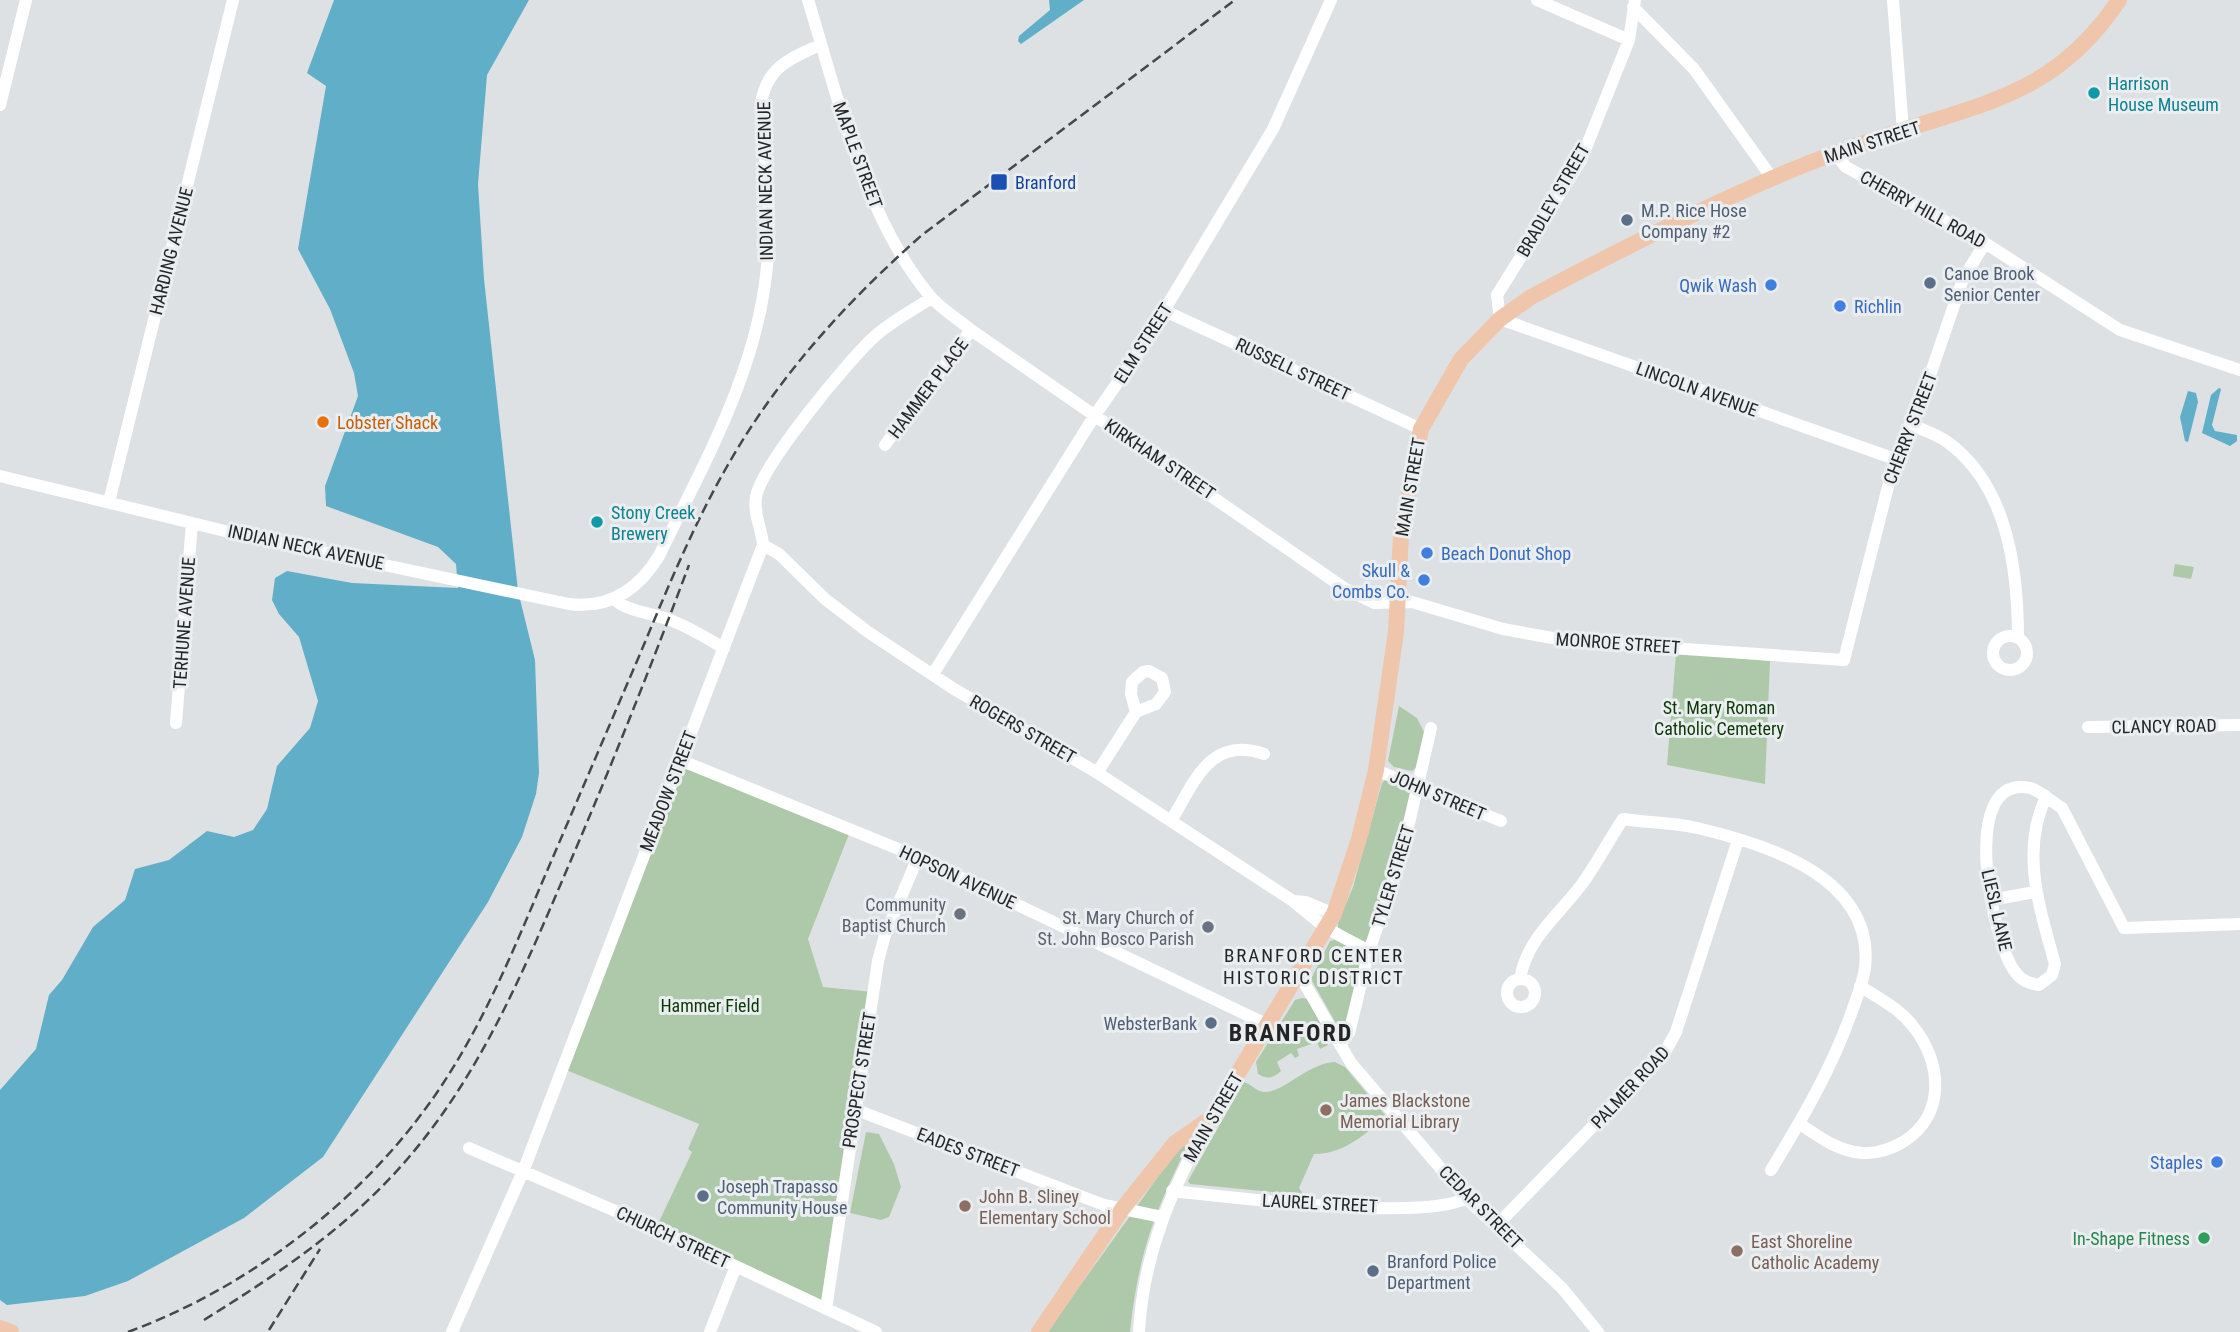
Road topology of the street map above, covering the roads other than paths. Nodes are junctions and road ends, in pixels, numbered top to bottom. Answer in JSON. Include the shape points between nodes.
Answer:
{"nodes":[{"id":1,"x":26,"y":0,"type":"edge"},
{"id":2,"x":233,"y":0,"type":"edge"},
{"id":3,"x":807,"y":0,"type":"edge"},
{"id":4,"x":1331,"y":0,"type":"edge"},
{"id":5,"x":1537,"y":0,"type":"edge"},
{"id":6,"x":1893,"y":0,"type":"edge"},
{"id":7,"x":2119,"y":0,"type":"edge"},
{"id":8,"x":1634,"y":3,"type":"edge"},
{"id":9,"x":1629,"y":40,"type":"junction"},
{"id":10,"x":820,"y":45,"type":"junction"},
{"id":11,"x":0,"y":105,"type":"edge"},
{"id":12,"x":1903,"y":130,"type":"junction"},
{"id":13,"x":1835,"y":153,"type":"junction"},
{"id":14,"x":1772,"y":178,"type":"junction"},
{"id":15,"x":1985,"y":243,"type":"junction"},
{"id":16,"x":931,"y":298,"type":"junction"},
{"id":17,"x":1165,"y":311,"type":"junction"},
{"id":18,"x":1500,"y":319,"type":"junction"},
{"id":19,"x":971,"y":330,"type":"junction"},
{"id":20,"x":2240,"y":370,"type":"edge"},
{"id":21,"x":1096,"y":415,"type":"junction"},
{"id":22,"x":1912,"y":425,"type":"junction"},
{"id":23,"x":1421,"y":429,"type":"junction"},
{"id":24,"x":885,"y":445,"type":"dead end"},
{"id":25,"x":1895,"y":459,"type":"junction"},
{"id":26,"x":0,"y":476,"type":"edge"},
{"id":27,"x":109,"y":502,"type":"junction"},
{"id":28,"x":192,"y":523,"type":"junction"},
{"id":29,"x":764,"y":545,"type":"junction"},
{"id":30,"x":614,"y":599,"type":"junction"},
{"id":31,"x":1396,"y":603,"type":"junction"},
{"id":32,"x":2018,"y":638,"type":"dead end"},
{"id":33,"x":724,"y":648,"type":"junction"},
{"id":34,"x":1844,"y":660,"type":"joint"},
{"id":35,"x":933,"y":674,"type":"junction"},
{"id":36,"x":1136,"y":712,"type":"dead end"},
{"id":37,"x":176,"y":723,"type":"dead end"},
{"id":38,"x":2240,"y":725,"type":"edge"},
{"id":39,"x":2088,"y":727,"type":"dead end"},
{"id":40,"x":1431,"y":728,"type":"dead end"},
{"id":41,"x":1264,"y":754,"type":"dead end"},
{"id":42,"x":680,"y":760,"type":"junction"},
{"id":43,"x":1376,"y":770,"type":"junction"},
{"id":44,"x":1097,"y":773,"type":"junction"},
{"id":45,"x":1419,"y":786,"type":"junction"},
{"id":46,"x":2046,"y":797,"type":"junction"},
{"id":47,"x":1171,"y":821,"type":"junction"},
{"id":48,"x":1501,"y":821,"type":"dead end"},
{"id":49,"x":1738,"y":839,"type":"junction"},
{"id":50,"x":918,"y":857,"type":"junction"},
{"id":51,"x":2035,"y":892,"type":"junction"},
{"id":52,"x":1992,"y":900,"type":"junction"},
{"id":53,"x":1330,"y":921,"type":"junction"},
{"id":54,"x":2240,"y":924,"type":"edge"},
{"id":55,"x":1369,"y":951,"type":"junction"},
{"id":56,"x":1299,"y":974,"type":"junction"},
{"id":57,"x":1520,"y":979,"type":"dead end"},
{"id":58,"x":1860,"y":986,"type":"junction"},
{"id":59,"x":1268,"y":1025,"type":"junction"},
{"id":60,"x":1340,"y":1045,"type":"junction"},
{"id":61,"x":854,"y":1109,"type":"junction"},
{"id":62,"x":1211,"y":1118,"type":"junction"},
{"id":63,"x":1800,"y":1124,"type":"junction"},
{"id":64,"x":469,"y":1148,"type":"dead end"},
{"id":65,"x":524,"y":1169,"type":"junction"},
{"id":66,"x":1771,"y":1170,"type":"dead end"},
{"id":67,"x":1172,"y":1191,"type":"junction"},
{"id":68,"x":1466,"y":1198,"type":"junction"},
{"id":69,"x":1123,"y":1208,"type":"junction"},
{"id":70,"x":1162,"y":1217,"type":"junction"},
{"id":71,"x":1498,"y":1224,"type":"junction"},
{"id":72,"x":736,"y":1266,"type":"junction"},
{"id":73,"x":826,"y":1309,"type":"junction"},
{"id":74,"x":0,"y":1328,"type":"edge"},
{"id":75,"x":11,"y":1332,"type":"edge"},
{"id":76,"x":452,"y":1332,"type":"edge"},
{"id":77,"x":710,"y":1332,"type":"edge"},
{"id":78,"x":876,"y":1332,"type":"edge"},
{"id":79,"x":1039,"y":1332,"type":"edge"},
{"id":80,"x":1139,"y":1332,"type":"edge"},
{"id":81,"x":1598,"y":1332,"type":"edge"}],
"edges":[{"from":1,"to":11,"type":"street"},
{"from":2,"to":27,"type":"street","name":"HARDING AVENUE"},
{"from":3,"to":10,"type":"street","name":"MAPLE STREET"},
{"from":4,"to":17,"type":"street","name":"ELM STREET","via":[[1273,129]]},
{"from":5,"to":9,"type":"street"},
{"from":6,"to":12,"type":"street"},
{"from":7,"to":12,"type":"main road","name":"MAIN STREET","via":[[2064,64],[2022,90],[1965,113]]},
{"from":8,"to":9,"type":"street","name":"BRADLEY STREET"},
{"from":8,"to":14,"type":"street","via":[[1694,69]]},
{"from":9,"to":18,"type":"street","name":"BRADLEY STREET","via":[[1581,160],[1497,295]]},
{"from":10,"to":16,"type":"street","name":"MAPLE STREET","via":[[883,226]]},
{"from":10,"to":30,"type":"street","name":"INDIAN NECK AVENUE","via":[[779,66],[764,89],[768,255],[760,315],[742,379],[659,556],[643,579]]},
{"from":12,"to":13,"type":"main road","name":"MAIN STREET"},
{"from":13,"to":14,"type":"main road","name":"MAIN STREET"},
{"from":13,"to":15,"type":"street","name":"CHERRY HILL ROAD","via":[[1846,167]]},
{"from":14,"to":18,"type":"main road","name":"MAIN STREET","via":[[1578,272]]},
{"from":15,"to":20,"type":"street","name":"CHERRY HILL ROAD","via":[[2120,330]]},
{"from":15,"to":22,"type":"street","name":"CHERRY STREET","via":[[1963,279]]},
{"from":16,"to":19,"type":"street","name":"KIRKHAM STREET"},
{"from":16,"to":29,"type":"street","via":[[857,353],[778,456],[756,497]]},
{"from":17,"to":21,"type":"street","name":"ELM STREET"},
{"from":17,"to":23,"type":"street","name":"RUSSELL STREET"},
{"from":18,"to":23,"type":"main road","name":"MAIN STREET","via":[[1457,365]]},
{"from":18,"to":25,"type":"street","name":"LINCOLN AVENUE"},
{"from":19,"to":21,"type":"street","name":"KIRKHAM STREET"},
{"from":19,"to":24,"type":"street","name":"HAMMER PLACE"},
{"from":21,"to":31,"type":"street","name":"KIRKHAM STREET","via":[[1344,588],[1374,603]]},
{"from":21,"to":35,"type":"street","name":"ELM STREET"},
{"from":22,"to":25,"type":"street","name":"CHERRY STREET"},
{"from":22,"to":32,"type":"street","via":[[1945,440],[1988,484],[2010,560]]},
{"from":23,"to":31,"type":"main road","name":"MAIN STREET","via":[[1407,490]]},
{"from":25,"to":34,"type":"street","name":"CHERRY STREET"},
{"from":26,"to":27,"type":"street","name":"INDIAN NECK AVENUE"},
{"from":27,"to":28,"type":"street","name":"INDIAN NECK AVENUE"},
{"from":28,"to":30,"type":"street","name":"INDIAN NECK AVENUE","via":[[584,605]]},
{"from":28,"to":37,"type":"street","name":"TERHUNE AVENUE"},
{"from":29,"to":33,"type":"street","name":"MEADOW STREET"},
{"from":29,"to":35,"type":"street","name":"ROGERS STREET","via":[[868,632]]},
{"from":30,"to":33,"type":"street","name":"INDIAN NECK AVENUE","via":[[626,608],[676,622]]},
{"from":31,"to":34,"type":"street","name":"MONROE STREET","via":[[1412,602],[1503,629],[1569,641]]},
{"from":31,"to":43,"type":"main road","name":"MAIN STREET"},
{"from":33,"to":42,"type":"street","name":"MEADOW STREET"},
{"from":35,"to":44,"type":"street","name":"ROGERS STREET"},
{"from":36,"to":44,"type":"street"},
{"from":38,"to":39,"type":"street","name":"CLANCY ROAD"},
{"from":40,"to":45,"type":"street","name":"TYLER STREET"},
{"from":41,"to":47,"type":"street","via":[[1236,748],[1214,758]]},
{"from":42,"to":50,"type":"street","name":"HOPSON AVENUE"},
{"from":42,"to":65,"type":"street","name":"MEADOW STREET"},
{"from":43,"to":45,"type":"street","name":"JOHN STREET"},
{"from":43,"to":53,"type":"main road","name":"MAIN STREET","via":[[1359,839]]},
{"from":44,"to":47,"type":"street","name":"ROGERS STREET"},
{"from":45,"to":48,"type":"street","name":"JOHN STREET"},
{"from":45,"to":55,"type":"street","name":"TYLER STREET","via":[[1401,858]]},
{"from":46,"to":51,"type":"street","name":"LIESL LANE","via":[[2035,819]]},
{"from":46,"to":52,"type":"street","name":"LIESL LANE","via":[[2031,788],[2014,788],[1998,797],[1987,819],[1986,864]]},
{"from":46,"to":54,"type":"street","name":"LIESL LANE","via":[[2062,808],[2072,824],[2124,928]]},
{"from":47,"to":53,"type":"street","name":"ROGERS STREET"},
{"from":49,"to":57,"type":"street","via":[[1668,822],[1623,819],[1582,884],[1532,943]]},
{"from":49,"to":58,"type":"street","via":[[1822,877],[1848,902],[1864,937],[1865,970]]},
{"from":49,"to":71,"type":"street","name":"PALMER ROAD","via":[[1676,1032],[1665,1052]]},
{"from":50,"to":59,"type":"street","name":"HOPSON AVENUE"},
{"from":50,"to":61,"type":"street","name":"PROSPECT STREET","via":[[885,935]]},
{"from":51,"to":52,"type":"street"},
{"from":51,"to":52,"type":"street","name":"LIESL LANE","via":[[2055,964],[2052,975],[2039,985],[2014,972]]},
{"from":53,"to":55,"type":"street","name":"ROGERS STREET"},
{"from":53,"to":56,"type":"main road","name":"MAIN STREET"},
{"from":55,"to":60,"type":"street","name":"TYLER STREET","via":[[1349,1032]]},
{"from":56,"to":59,"type":"main road","name":"MAIN STREET"},
{"from":56,"to":60,"type":"street","name":"CEDAR STREET"},
{"from":58,"to":63,"type":"street","via":[[1835,1061]]},
{"from":58,"to":63,"type":"street","via":[[1914,1027],[1933,1068],[1937,1091],[1932,1110],[1918,1131],[1884,1151],[1840,1148]]},
{"from":59,"to":62,"type":"main road","name":"MAIN STREET"},
{"from":60,"to":68,"type":"street","name":"CEDAR STREET"},
{"from":61,"to":69,"type":"street","name":"EADES STREET","via":[[1104,1205]]},
{"from":61,"to":73,"type":"street","name":"PROSPECT STREET"},
{"from":62,"to":67,"type":"street","name":"MAIN STREET"},
{"from":62,"to":69,"type":"main road","via":[[1175,1143]]},
{"from":63,"to":66,"type":"street"},
{"from":64,"to":65,"type":"street","name":"CHURCH STREET"},
{"from":65,"to":72,"type":"street","name":"CHURCH STREET"},
{"from":65,"to":76,"type":"street","name":"MEADOW STREET"},
{"from":67,"to":68,"type":"street","name":"LAUREL STREET","via":[[1356,1206],[1441,1207]]},
{"from":67,"to":70,"type":"street","name":"MAIN STREET"},
{"from":68,"to":71,"type":"street","name":"CEDAR STREET"},
{"from":69,"to":70,"type":"street","name":"EADES STREET"},
{"from":69,"to":79,"type":"main road"},
{"from":70,"to":80,"type":"street","name":"MAIN STREET","via":[[1147,1269]]},
{"from":71,"to":81,"type":"street","name":"CEDAR STREET"},
{"from":72,"to":73,"type":"street","name":"CHURCH STREET"},
{"from":72,"to":77,"type":"street"},
{"from":73,"to":78,"type":"street","name":"CHURCH STREET"},
{"from":74,"to":75,"type":"main road"}]}
